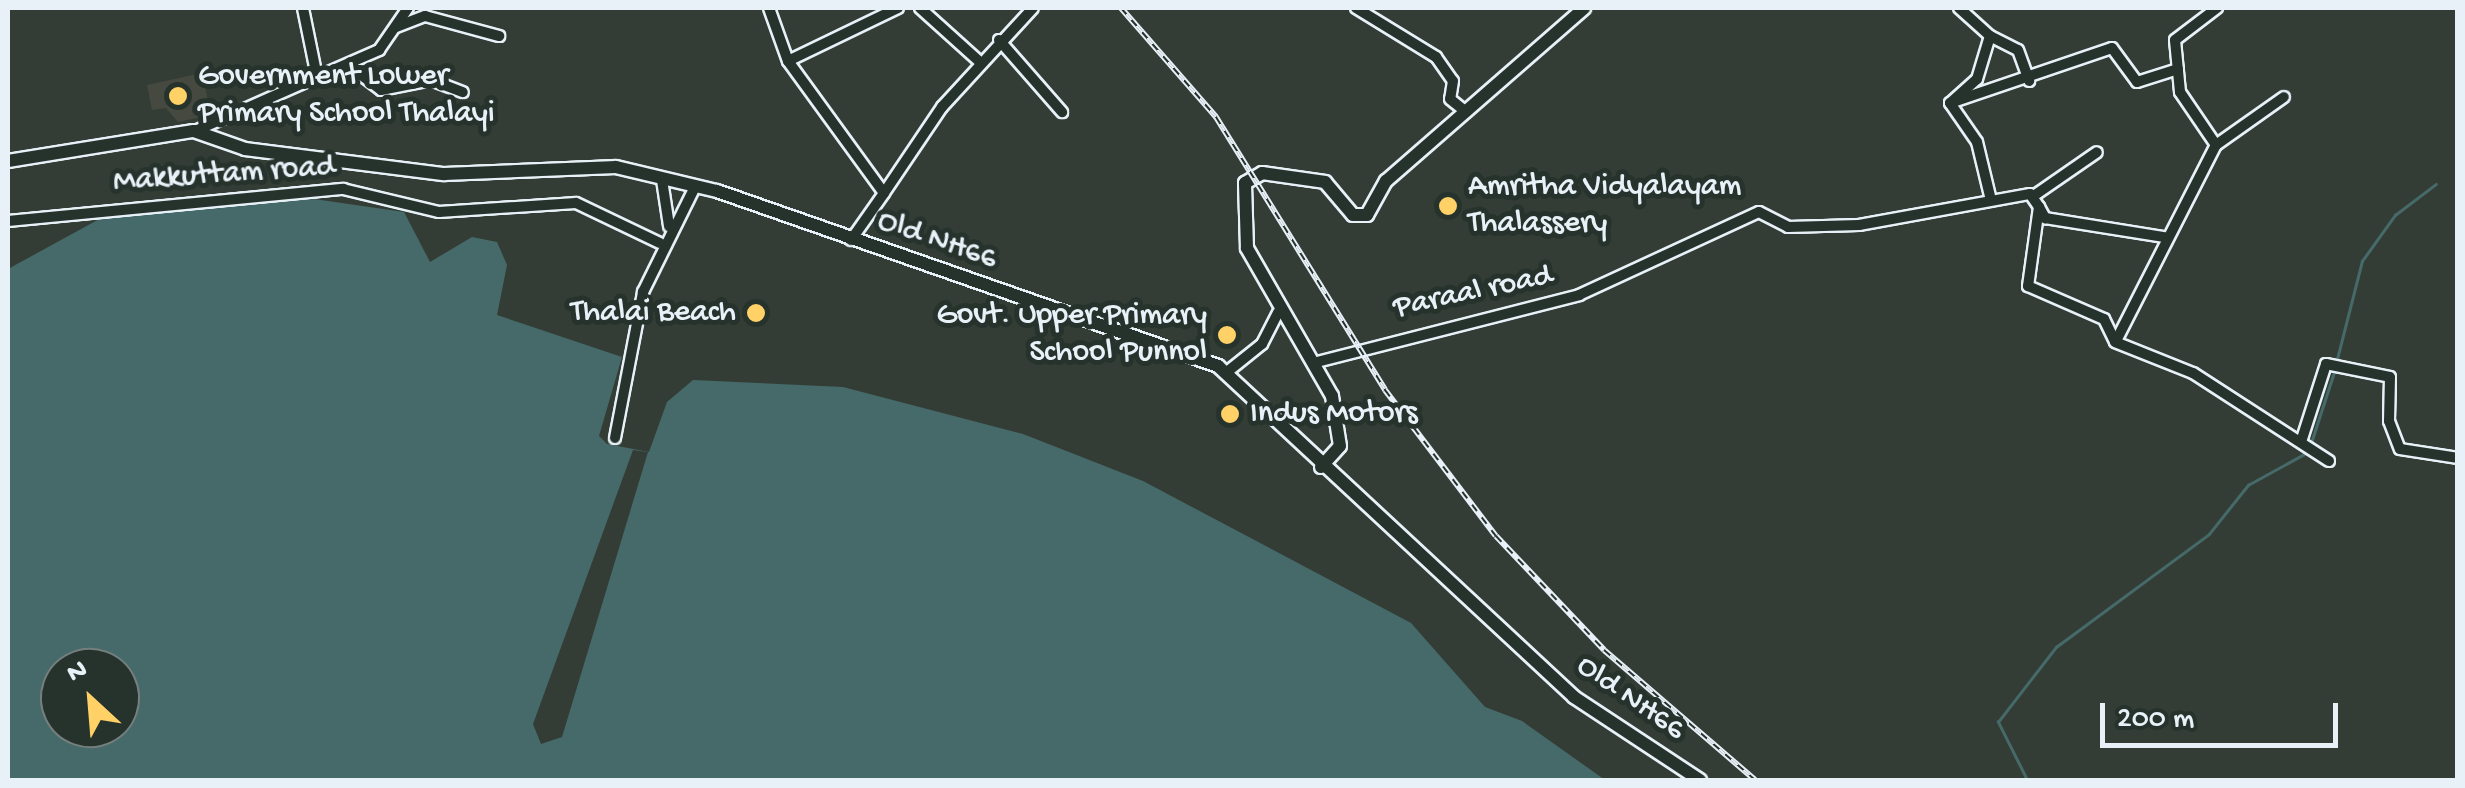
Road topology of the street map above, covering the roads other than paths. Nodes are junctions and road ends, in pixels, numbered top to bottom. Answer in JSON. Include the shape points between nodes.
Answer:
{"nodes":[{"id":1,"x":303,"y":8,"type":"edge"},
{"id":2,"x":408,"y":8,"type":"edge"},
{"id":3,"x":769,"y":8,"type":"edge"},
{"id":4,"x":898,"y":8,"type":"edge"},
{"id":5,"x":920,"y":8,"type":"edge"},
{"id":6,"x":1033,"y":8,"type":"edge"},
{"id":7,"x":1356,"y":8,"type":"edge"},
{"id":8,"x":1584,"y":8,"type":"edge"},
{"id":9,"x":1959,"y":8,"type":"edge"},
{"id":10,"x":2217,"y":8,"type":"edge"},
{"id":11,"x":396,"y":27,"type":"junction"},
{"id":12,"x":499,"y":36,"type":"dead end"},
{"id":13,"x":1990,"y":36,"type":"junction"},
{"id":14,"x":999,"y":40,"type":"junction"},
{"id":15,"x":788,"y":61,"type":"junction"},
{"id":16,"x":980,"y":62,"type":"junction"},
{"id":17,"x":352,"y":68,"type":"junction"},
{"id":18,"x":2178,"y":69,"type":"junction"},
{"id":19,"x":317,"y":76,"type":"junction"},
{"id":20,"x":2029,"y":81,"type":"junction"},
{"id":21,"x":463,"y":92,"type":"dead end"},
{"id":22,"x":2284,"y":98,"type":"dead end"},
{"id":23,"x":1950,"y":102,"type":"junction"},
{"id":24,"x":1062,"y":112,"type":"dead end"},
{"id":25,"x":1466,"y":112,"type":"junction"},
{"id":26,"x":194,"y":131,"type":"junction"},
{"id":27,"x":2216,"y":145,"type":"junction"},
{"id":28,"x":2096,"y":152,"type":"dead end"},
{"id":29,"x":8,"y":161,"type":"edge"},
{"id":30,"x":662,"y":180,"type":"junction"},
{"id":31,"x":694,"y":188,"type":"junction"},
{"id":32,"x":884,"y":193,"type":"junction"},
{"id":33,"x":1990,"y":196,"type":"junction"},
{"id":34,"x":2037,"y":201,"type":"junction"},
{"id":35,"x":13,"y":220,"type":"edge"},
{"id":36,"x":669,"y":226,"type":"junction"},
{"id":37,"x":2164,"y":237,"type":"junction"},
{"id":38,"x":850,"y":240,"type":"junction"},
{"id":39,"x":660,"y":243,"type":"junction"},
{"id":40,"x":1278,"y":312,"type":"junction"},
{"id":41,"x":2115,"y":342,"type":"junction"},
{"id":42,"x":1313,"y":363,"type":"junction"},
{"id":43,"x":1227,"y":372,"type":"junction"},
{"id":44,"x":616,"y":438,"type":"dead end"},
{"id":45,"x":2307,"y":446,"type":"junction"},
{"id":46,"x":2458,"y":458,"type":"edge"},
{"id":47,"x":2329,"y":461,"type":"dead end"},
{"id":48,"x":1321,"y":466,"type":"junction"},
{"id":49,"x":1700,"y":780,"type":"edge"}],
"edges":[{"from":1,"to":19,"type":"street"},
{"from":2,"to":11,"type":"street"},
{"from":3,"to":15,"type":"street"},
{"from":4,"to":15,"type":"street"},
{"from":5,"to":16,"type":"street"},
{"from":6,"to":14,"type":"street"},
{"from":7,"to":25,"type":"street","via":[[1436,57],[1453,81],[1450,99]]},
{"from":8,"to":25,"type":"main road"},
{"from":9,"to":13,"type":"street"},
{"from":10,"to":18,"type":"street","via":[[2178,32]]},
{"from":11,"to":12,"type":"street","via":[[424,16]]},
{"from":11,"to":17,"type":"street"},
{"from":13,"to":20,"type":"street","via":[[2018,50]]},
{"from":13,"to":23,"type":"street","via":[[1978,78]]},
{"from":14,"to":16,"type":"street"},
{"from":14,"to":24,"type":"street"},
{"from":15,"to":32,"type":"street"},
{"from":16,"to":32,"type":"street"},
{"from":17,"to":19,"type":"street"},
{"from":17,"to":21,"type":"street","via":[[380,90],[431,80]]},
{"from":18,"to":20,"type":"street","via":[[2137,82],[2112,48]]},
{"from":18,"to":27,"type":"street","via":[[2188,111]]},
{"from":19,"to":26,"type":"street"},
{"from":20,"to":23,"type":"street"},
{"from":22,"to":27,"type":"street"},
{"from":23,"to":33,"type":"street","via":[[1977,142]]},
{"from":25,"to":40,"type":"main road","via":[[1386,181],[1368,216],[1353,215],[1325,182],[1262,173],[1245,183],[1240,228]]},
{"from":26,"to":29,"type":"main road","name":"Old NH66"},
{"from":26,"to":30,"type":"main road","name":"Old NH66","via":[[246,149],[444,174],[574,165]]},
{"from":27,"to":37,"type":"street"},
{"from":28,"to":34,"type":"street"},
{"from":30,"to":31,"type":"main road","name":"Old NH66"},
{"from":30,"to":36,"type":"street"},
{"from":31,"to":36,"type":"street"},
{"from":31,"to":38,"type":"main road","name":"Old NH66"},
{"from":32,"to":38,"type":"street"},
{"from":33,"to":34,"type":"street"},
{"from":33,"to":42,"type":"street","name":"Paraal road","via":[[1859,224],[1788,227],[1759,212],[1579,295]]},
{"from":34,"to":37,"type":"street","via":[[2045,218]]},
{"from":34,"to":41,"type":"street","via":[[2028,286],[2104,320]]},
{"from":35,"to":39,"type":"street","name":"Makkuttam road","via":[[343,190],[439,212],[576,203]]},
{"from":36,"to":39,"type":"street"},
{"from":37,"to":41,"type":"street"},
{"from":38,"to":43,"type":"main road","name":"Old NH66"},
{"from":39,"to":44,"type":"street"},
{"from":40,"to":42,"type":"main road"},
{"from":40,"to":43,"type":"street","via":[[1262,344]]},
{"from":41,"to":45,"type":"street","via":[[2193,373]]},
{"from":42,"to":48,"type":"main road","via":[[1340,438]]},
{"from":43,"to":48,"type":"main road","name":"Old NH66"},
{"from":45,"to":46,"type":"street","via":[[2326,364],[2390,377],[2389,421],[2400,448]]},
{"from":45,"to":47,"type":"street"},
{"from":48,"to":49,"type":"main road","name":"Old NH66","via":[[1574,697]]}]}
